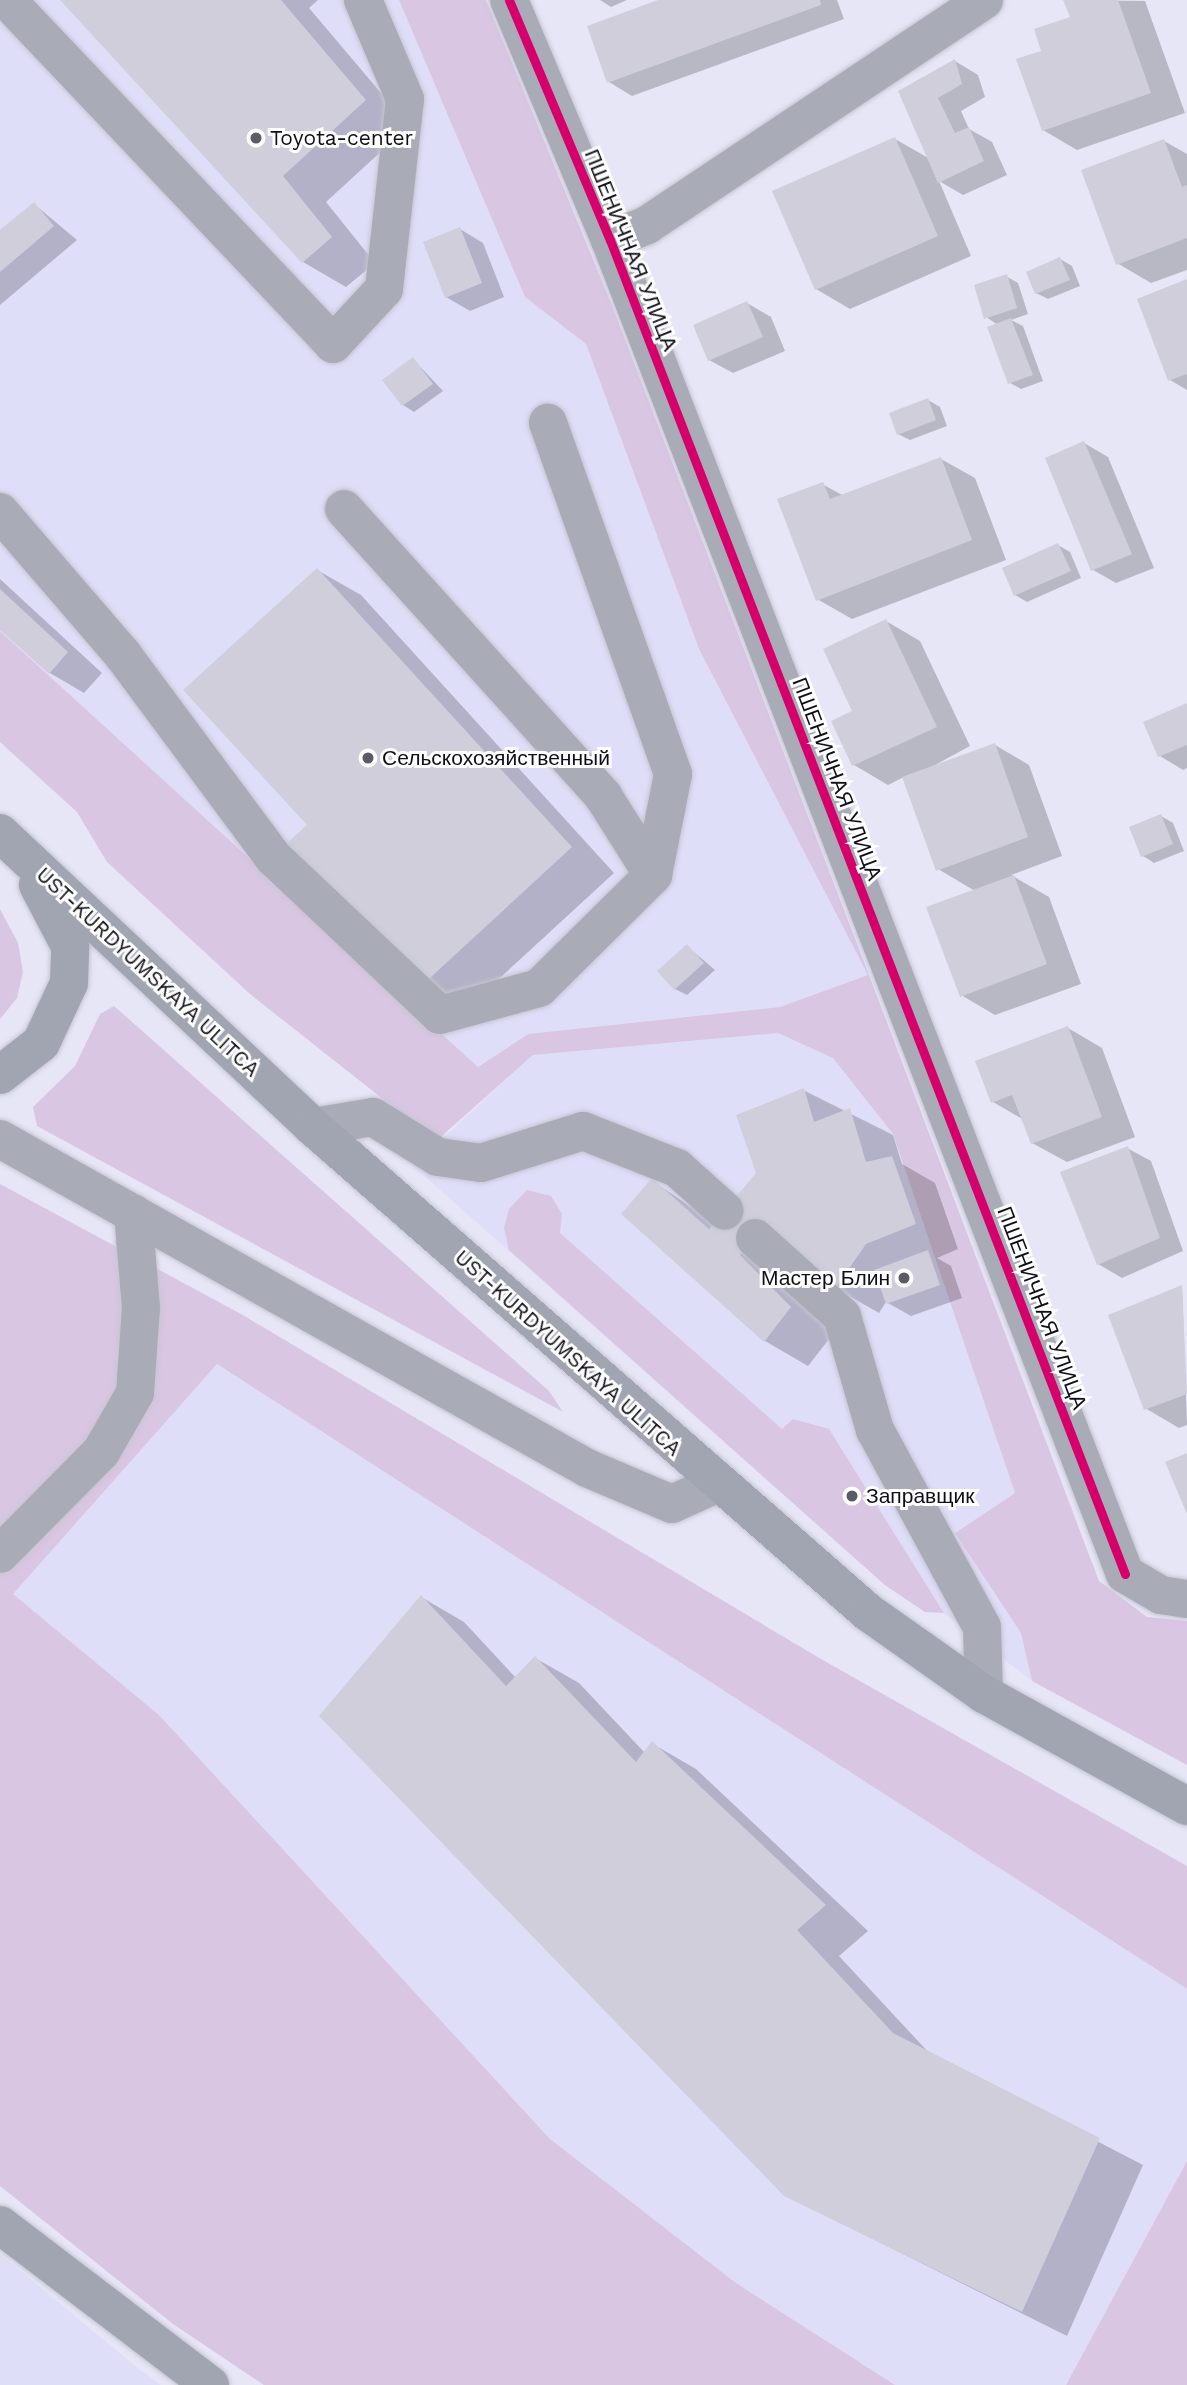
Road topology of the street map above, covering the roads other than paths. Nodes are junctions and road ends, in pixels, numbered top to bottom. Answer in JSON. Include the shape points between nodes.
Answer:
{"nodes":[{"id":1,"x":7,"y":0,"type":"edge"},
{"id":2,"x":363,"y":0,"type":"edge"},
{"id":3,"x":509,"y":0,"type":"edge"},
{"id":4,"x":984,"y":0,"type":"edge"},
{"id":5,"x":610,"y":240,"type":"junction"},
{"id":6,"x":548,"y":424,"type":"dead end"},
{"id":7,"x":344,"y":509,"type":"dead end"},
{"id":8,"x":0,"y":512,"type":"edge"},
{"id":9,"x":9,"y":841,"type":"edge"},
{"id":10,"x":653,"y":875,"type":"junction"},
{"id":11,"x":0,"y":1074,"type":"edge"},
{"id":12,"x":313,"y":1126,"type":"junction"},
{"id":13,"x":0,"y":1139,"type":"edge"},
{"id":14,"x":725,"y":1211,"type":"dead end"},
{"id":15,"x":133,"y":1213,"type":"junction"},
{"id":16,"x":755,"y":1237,"type":"dead end"},
{"id":17,"x":716,"y":1484,"type":"junction"},
{"id":18,"x":0,"y":1554,"type":"edge"},
{"id":19,"x":1187,"y":1599,"type":"edge"},
{"id":20,"x":985,"y":1694,"type":"junction"},
{"id":21,"x":1187,"y":1806,"type":"edge"},
{"id":22,"x":0,"y":2225,"type":"edge"},
{"id":23,"x":210,"y":2385,"type":"edge"}],
"edges":[{"from":1,"to":2,"type":"street","via":[[333,344],[384,289],[405,99]]},
{"from":3,"to":5,"type":"street","name":"ПШЕНИЧНАЯ УЛИЦА"},
{"from":4,"to":5,"type":"street","via":[[647,225]]},
{"from":5,"to":19,"type":"street","name":"ПШЕНИЧНАЯ УЛИЦА","via":[[1125,1574],[1150,1591]]},
{"from":6,"to":10,"type":"street","via":[[673,774]]},
{"from":7,"to":10,"type":"street","via":[[603,796]]},
{"from":8,"to":10,"type":"street","via":[[123,655],[274,858],[440,1015],[539,988]]},
{"from":9,"to":11,"type":"main road","via":[[65,930],[72,965],[63,1001],[41,1043]]},
{"from":9,"to":12,"type":"main road","name":"UST-KURDYUMSKAYA ULITCA"},
{"from":12,"to":14,"type":"street","via":[[373,1117],[438,1157],[481,1163],[583,1131],[677,1168]]},
{"from":12,"to":17,"type":"main road","name":"UST-KURDYUMSKAYA ULITCA"},
{"from":13,"to":15,"type":"street"},
{"from":15,"to":17,"type":"street","via":[[587,1468],[672,1504]]},
{"from":15,"to":18,"type":"street","via":[[141,1308],[135,1393],[101,1452]]},
{"from":16,"to":20,"type":"street","via":[[842,1316],[875,1430],[982,1627]]},
{"from":17,"to":20,"type":"main road","name":"UST-KURDYUMSKAYA ULITCA","via":[[869,1613]]},
{"from":20,"to":21,"type":"main road","name":"UST-KURDYUMSKAYA ULITCA"},
{"from":22,"to":23,"type":"main road"}]}
